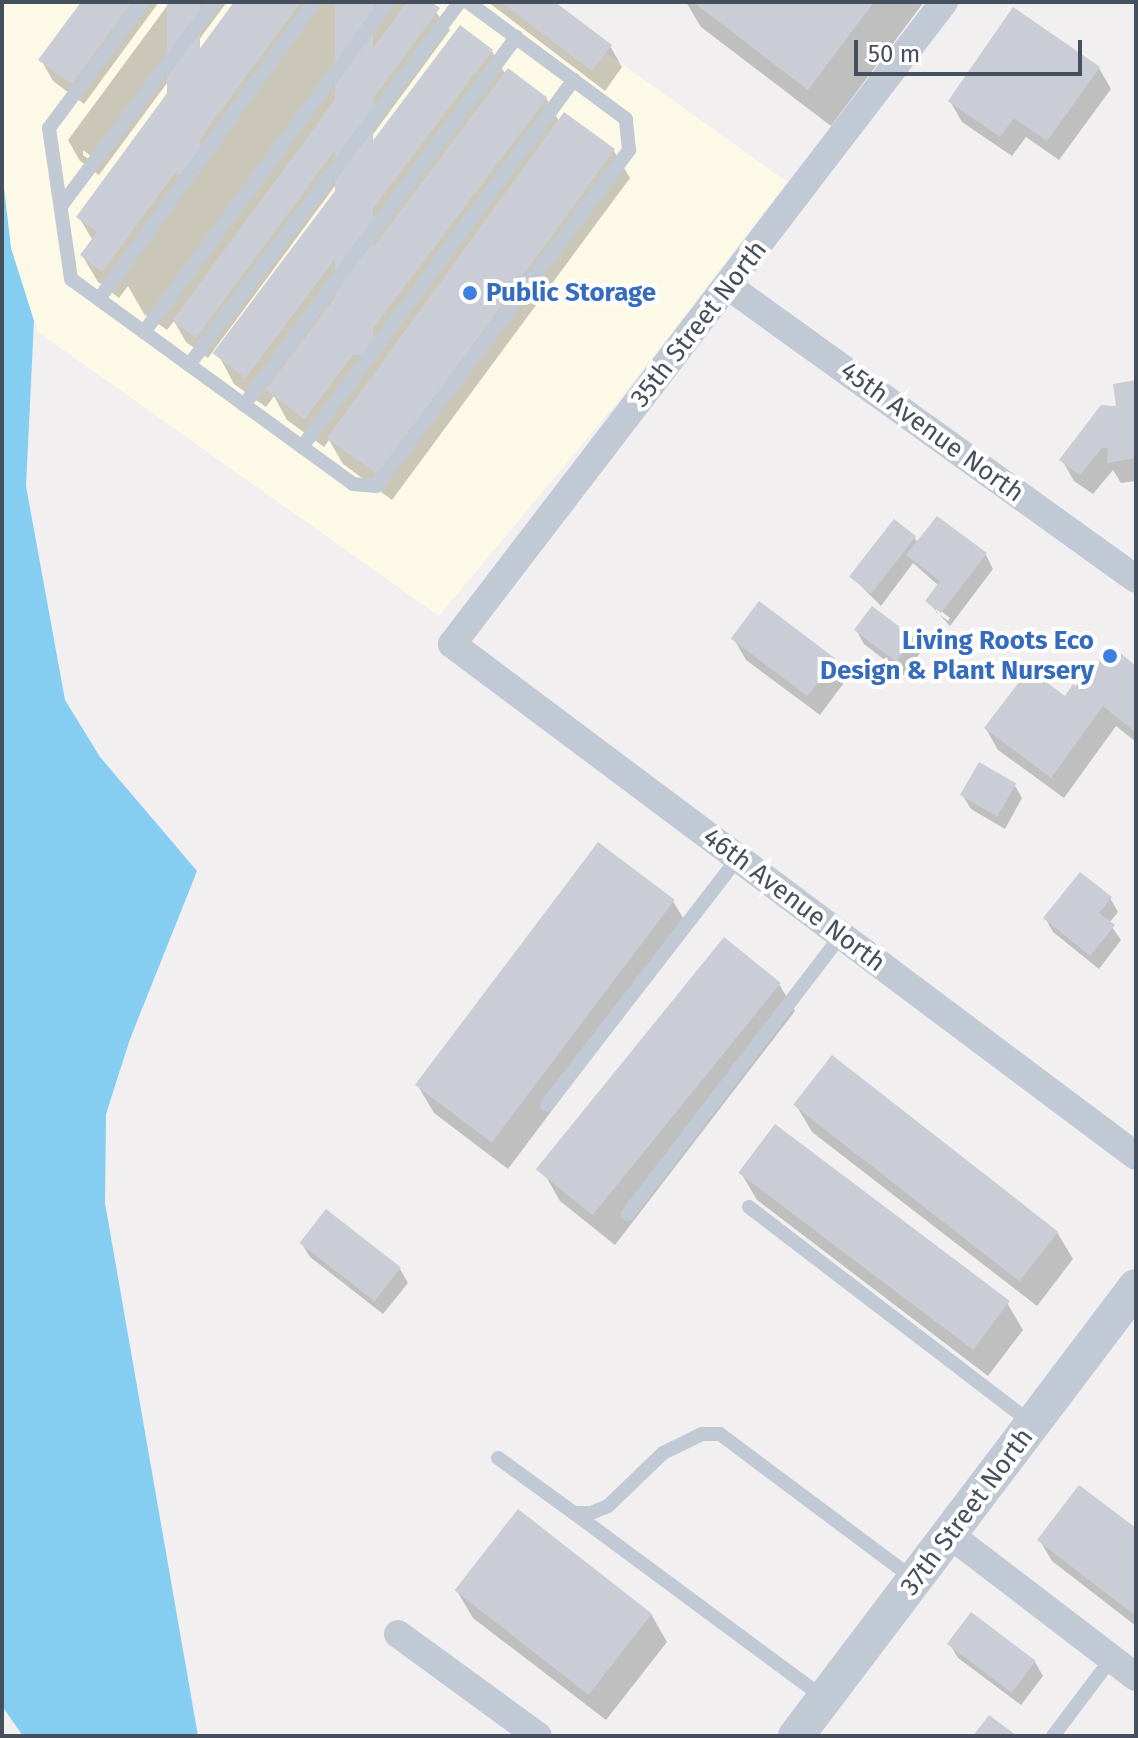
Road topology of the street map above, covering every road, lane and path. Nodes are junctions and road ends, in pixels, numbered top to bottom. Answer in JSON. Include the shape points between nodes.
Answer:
{"nodes":[{"id":1,"x":143,"y":2,"type":"edge"},
{"id":2,"x":214,"y":2,"type":"edge"},
{"id":3,"x":314,"y":2,"type":"edge"},
{"id":4,"x":387,"y":2,"type":"edge"},
{"id":5,"x":460,"y":2,"type":"edge"},
{"id":6,"x":468,"y":2,"type":"edge"},
{"id":7,"x":944,"y":2,"type":"edge"},
{"id":8,"x":516,"y":37,"type":"junction"},
{"id":9,"x":574,"y":80,"type":"junction"},
{"id":10,"x":61,"y":206,"type":"junction"},
{"id":11,"x":728,"y":286,"type":"junction"},
{"id":12,"x":99,"y":299,"type":"junction"},
{"id":13,"x":144,"y":332,"type":"junction"},
{"id":14,"x":189,"y":365,"type":"junction"},
{"id":15,"x":244,"y":405,"type":"junction"},
{"id":16,"x":302,"y":447,"type":"junction"},
{"id":17,"x":1136,"y":579,"type":"edge"},
{"id":18,"x":452,"y":644,"type":"joint"},
{"id":19,"x":738,"y":858,"type":"junction"},
{"id":20,"x":841,"y":935,"type":"junction"},
{"id":21,"x":547,"y":1105,"type":"dead end"},
{"id":22,"x":1136,"y":1156,"type":"edge"},
{"id":23,"x":749,"y":1207,"type":"dead end"},
{"id":24,"x":628,"y":1214,"type":"dead end"},
{"id":25,"x":1136,"y":1287,"type":"edge"},
{"id":26,"x":1034,"y":1424,"type":"junction"},
{"id":27,"x":498,"y":1458,"type":"dead end"},
{"id":28,"x":574,"y":1513,"type":"junction"},
{"id":29,"x":950,"y":1535,"type":"junction"},
{"id":30,"x":915,"y":1580,"type":"junction"},
{"id":31,"x":398,"y":1634,"type":"dead end"},
{"id":32,"x":1112,"y":1658,"type":"junction"},
{"id":33,"x":1136,"y":1677,"type":"edge"},
{"id":34,"x":824,"y":1699,"type":"junction"},
{"id":35,"x":538,"y":1736,"type":"edge"},
{"id":36,"x":796,"y":1736,"type":"edge"},
{"id":37,"x":1053,"y":1736,"type":"edge"}],
"edges":[{"from":1,"to":10,"type":"lane","via":[[49,128]]},
{"from":2,"to":10,"type":"lane"},
{"from":3,"to":12,"type":"lane"},
{"from":4,"to":13,"type":"lane"},
{"from":5,"to":14,"type":"lane"},
{"from":6,"to":8,"type":"lane"},
{"from":7,"to":11,"type":"street","name":"35th Street North"},
{"from":8,"to":9,"type":"lane"},
{"from":8,"to":15,"type":"lane"},
{"from":9,"to":16,"type":"lane"},
{"from":9,"to":16,"type":"lane","via":[[626,119],[629,150],[376,486],[353,484]]},
{"from":10,"to":12,"type":"lane","via":[[71,279]]},
{"from":11,"to":17,"type":"street","name":"45th Avenue North"},
{"from":11,"to":18,"type":"street","name":"35th Street North"},
{"from":12,"to":13,"type":"lane"},
{"from":13,"to":14,"type":"lane"},
{"from":14,"to":15,"type":"lane"},
{"from":15,"to":16,"type":"lane"},
{"from":18,"to":19,"type":"street","name":"46th Avenue North"},
{"from":19,"to":20,"type":"street","name":"46th Avenue North"},
{"from":19,"to":21,"type":"lane"},
{"from":20,"to":22,"type":"street","name":"46th Avenue North"},
{"from":20,"to":24,"type":"lane"},
{"from":23,"to":26,"type":"lane"},
{"from":25,"to":26,"type":"street","name":"37th Street North"},
{"from":26,"to":29,"type":"street","name":"37th Street North"},
{"from":27,"to":28,"type":"lane"},
{"from":28,"to":30,"type":"lane","via":[[608,1506],[663,1453],[685,1440],[720,1434]]},
{"from":28,"to":34,"type":"lane"},
{"from":29,"to":30,"type":"street","name":"37th Street North"},
{"from":29,"to":32,"type":"street"},
{"from":30,"to":34,"type":"street","name":"37th Street North"},
{"from":31,"to":35,"type":"street"},
{"from":32,"to":33,"type":"street"},
{"from":32,"to":37,"type":"lane"},
{"from":34,"to":36,"type":"street","name":"37th Street North"}]}
